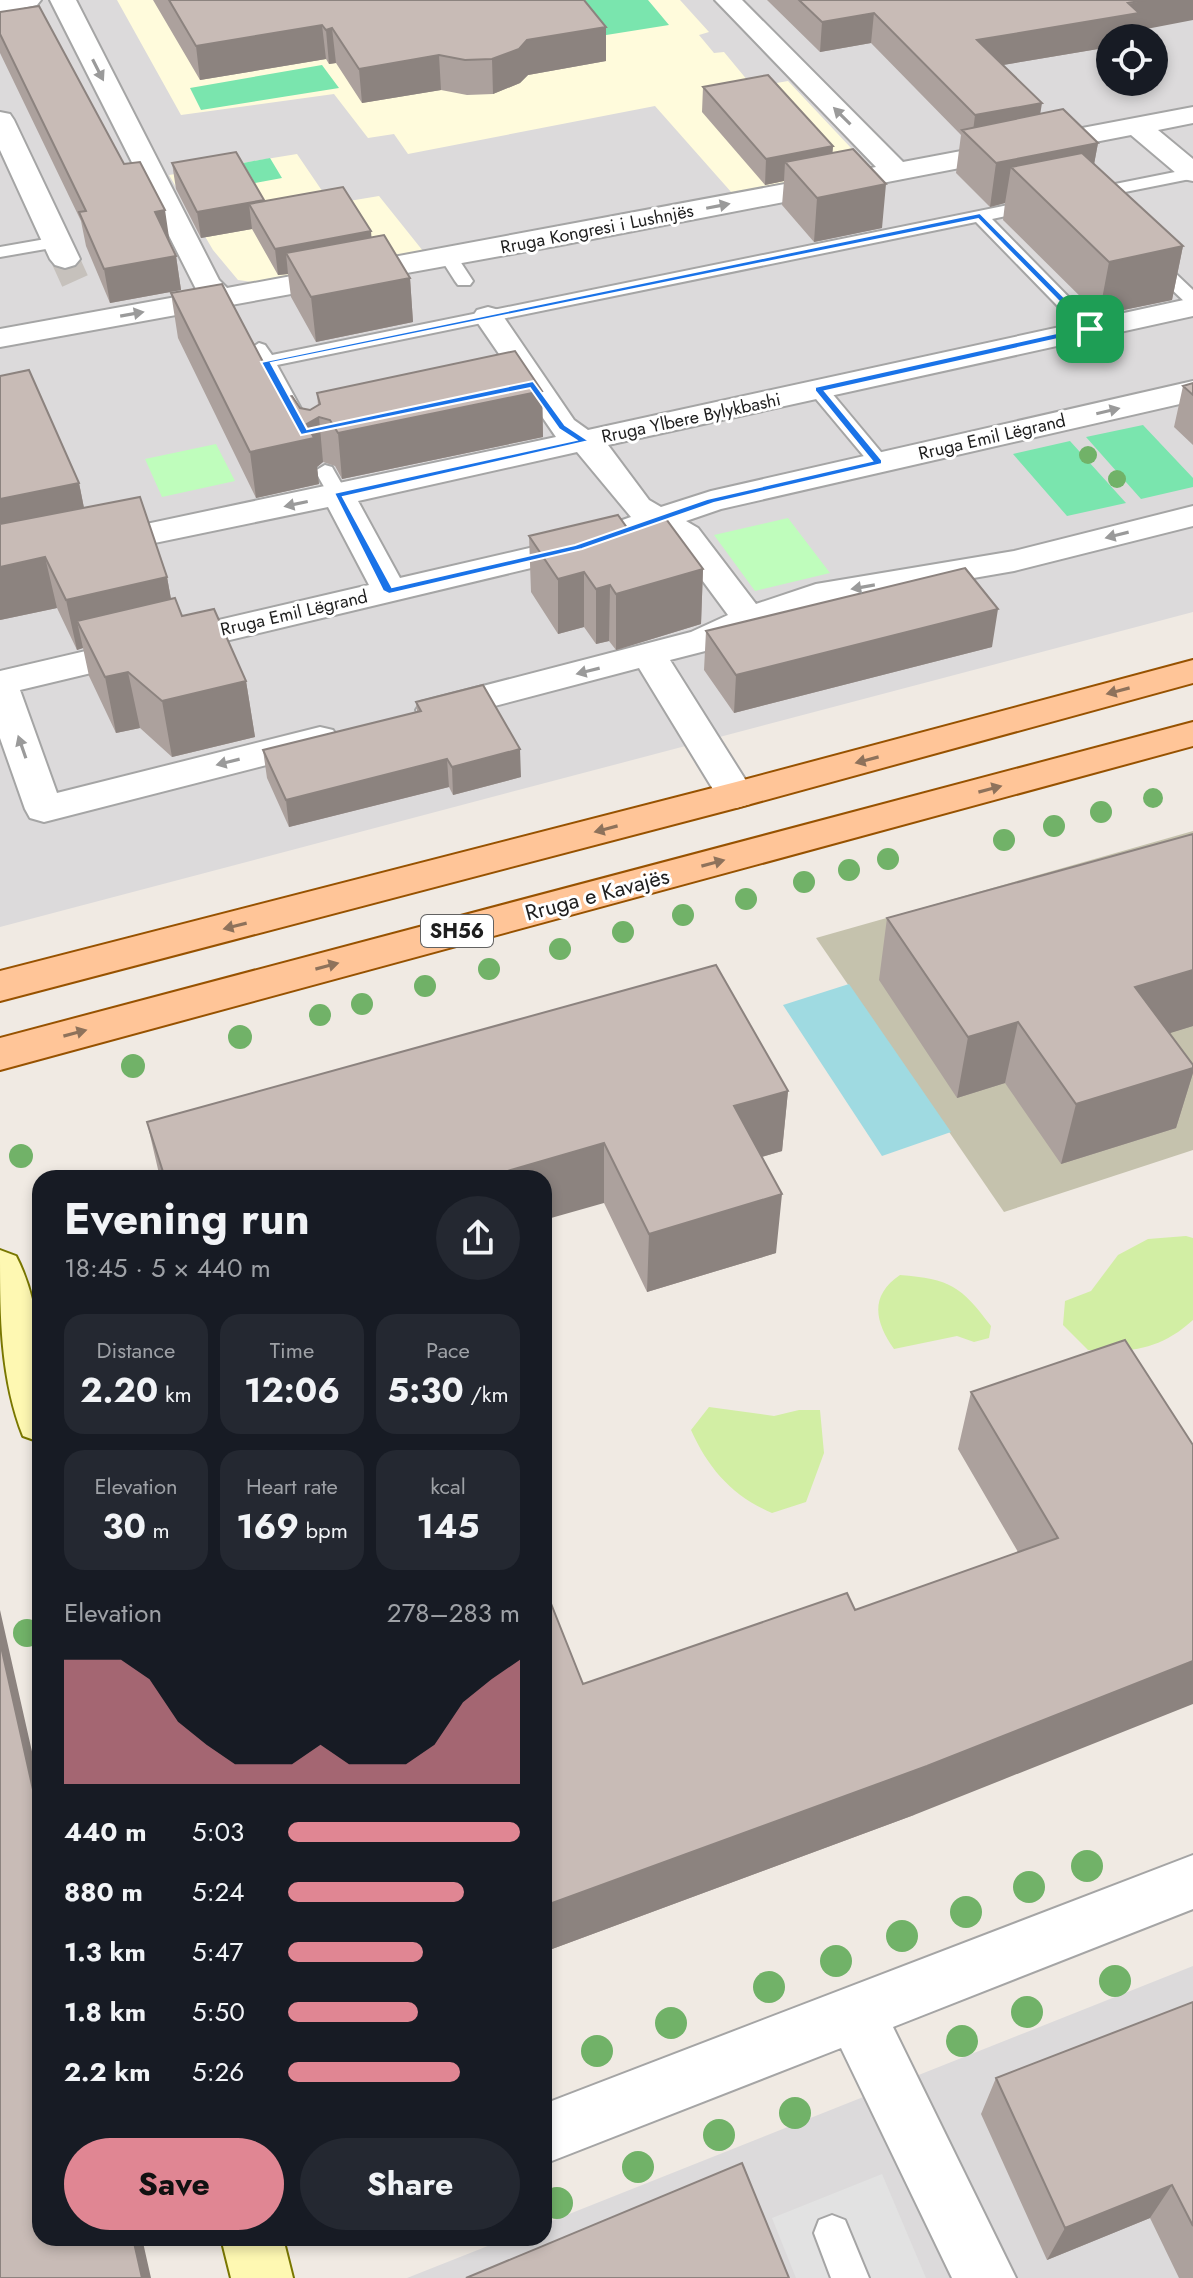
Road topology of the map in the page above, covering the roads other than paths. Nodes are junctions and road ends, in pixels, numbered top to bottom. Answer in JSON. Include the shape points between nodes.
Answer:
{"nodes":[{"id":1,"x":28,"y":0,"type":"edge"},
{"id":2,"x":63,"y":0,"type":"edge"},
{"id":3,"x":728,"y":0,"type":"edge"},
{"id":4,"x":0,"y":5,"type":"edge"},
{"id":5,"x":1193,"y":115,"type":"edge"},
{"id":6,"x":0,"y":120,"type":"edge"},
{"id":7,"x":1137,"y":126,"type":"junction"},
{"id":8,"x":897,"y":172,"type":"junction"},
{"id":9,"x":1192,"y":173,"type":"edge"},
{"id":10,"x":980,"y":216,"type":"junction"},
{"id":11,"x":1138,"y":248,"type":"edge"},
{"id":12,"x":61,"y":250,"type":"joint"},
{"id":13,"x":0,"y":252,"type":"edge"},
{"id":14,"x":1193,"y":300,"type":"edge"},
{"id":15,"x":229,"y":307,"type":"junction"},
{"id":16,"x":1193,"y":307,"type":"edge"},
{"id":17,"x":485,"y":312,"type":"junction"},
{"id":18,"x":1090,"y":329,"type":"junction"},
{"id":19,"x":0,"y":338,"type":"edge"},
{"id":20,"x":818,"y":389,"type":"junction"},
{"id":21,"x":1193,"y":391,"type":"edge"},
{"id":22,"x":312,"y":436,"type":"edge"},
{"id":23,"x":584,"y":441,"type":"junction"},
{"id":24,"x":879,"y":462,"type":"junction"},
{"id":25,"x":331,"y":483,"type":"junction"},
{"id":26,"x":1193,"y":516,"type":"edge"},
{"id":27,"x":659,"y":519,"type":"junction"},
{"id":28,"x":0,"y":565,"type":"edge"},
{"id":29,"x":389,"y":591,"type":"junction"},
{"id":30,"x":749,"y":619,"type":"junction"},
{"id":31,"x":649,"y":656,"type":"junction"},
{"id":32,"x":1193,"y":671,"type":"edge"},
{"id":33,"x":0,"y":684,"type":"edge"},
{"id":34,"x":405,"y":717,"type":"edge"},
{"id":35,"x":360,"y":729,"type":"edge"},
{"id":36,"x":1193,"y":734,"type":"edge"},
{"id":37,"x":736,"y":795,"type":"junction"},
{"id":38,"x":0,"y":986,"type":"edge"},
{"id":39,"x":0,"y":1054,"type":"edge"},
{"id":40,"x":0,"y":1269,"type":"edge"},
{"id":41,"x":12,"y":1362,"type":"edge"},
{"id":42,"x":32,"y":1404,"type":"edge"},
{"id":43,"x":1193,"y":1882,"type":"edge"},
{"id":44,"x":855,"y":2014,"type":"junction"},
{"id":45,"x":552,"y":2131,"type":"edge"},
{"id":46,"x":832,"y":2233,"type":"dead end"},
{"id":47,"x":850,"y":2278,"type":"edge"},
{"id":48,"x":985,"y":2278,"type":"edge"}],
"edges":[{"from":1,"to":4,"type":"street"},
{"from":2,"to":15,"type":"street","one_way":true,"via":[[206,284]]},
{"from":8,"to":3,"type":"street","one_way":true},
{"from":5,"to":7,"type":"street","name":"Rruga Kongresi i Lushnjës"},
{"from":6,"to":12,"type":"street"},
{"from":7,"to":8,"type":"street","name":"Rruga Kongresi i Lushnjës"},
{"from":7,"to":9,"type":"street"},
{"from":15,"to":8,"type":"street","name":"Rruga Kongresi i Lushnjës","one_way":true,"via":[[456,268]]},
{"from":9,"to":10,"type":"lane"},
{"from":10,"to":17,"type":"lane"},
{"from":10,"to":18,"type":"lane"},
{"from":11,"to":14,"type":"lane"},
{"from":12,"to":13,"type":"lane"},
{"from":19,"to":15,"type":"street","name":"Rruga Kongresi i Lushnjës","one_way":true,"via":[[87,308]]},
{"from":16,"to":18,"type":"street","name":"Rruga Ylbere Bylykbashi"},
{"from":17,"to":22,"type":"lane","via":[[262,354]]},
{"from":17,"to":23,"type":"street","via":[[525,386],[562,427]]},
{"from":18,"to":20,"type":"street","name":"Rruga Ylbere Bylykbashi"},
{"from":20,"to":23,"type":"street","name":"Rruga Ylbere Bylykbashi"},
{"from":20,"to":24,"type":"lane"},
{"from":24,"to":21,"type":"street","name":"Rruga Emil Lëgrand","one_way":true},
{"from":23,"to":25,"type":"street","name":"Rruga Ylbere Bylykbashi"},
{"from":23,"to":27,"type":"street","via":[[637,507]]},
{"from":24,"to":27,"type":"street","name":"Rruga Emil Lëgrand","via":[[711,501]]},
{"from":25,"to":28,"type":"street","name":"Rruga Ylbere Bylykbashi","one_way":true},
{"from":25,"to":29,"type":"street"},
{"from":26,"to":30,"type":"street","one_way":true,"via":[[1014,561],[816,595]]},
{"from":27,"to":29,"type":"street","name":"Rruga Emil Lëgrand","via":[[578,547]]},
{"from":27,"to":30,"type":"street","via":[[686,535]]},
{"from":29,"to":33,"type":"street","name":"Rruga Emil Lëgrand"},
{"from":30,"to":31,"type":"street","via":[[704,640]]},
{"from":31,"to":34,"type":"street","one_way":true},
{"from":31,"to":37,"type":"street"},
{"from":32,"to":37,"type":"main road","one_way":true},
{"from":35,"to":33,"type":"street","one_way":true,"via":[[44,809]]},
{"from":39,"to":36,"type":"main road","name":"Rruga e Kavajës","number":"SH56","one_way":true},
{"from":37,"to":38,"type":"main road","one_way":true},
{"from":40,"to":41,"type":"main road"},
{"from":41,"to":42,"type":"main road"},
{"from":43,"to":44,"type":"street"},
{"from":44,"to":45,"type":"street"},
{"from":44,"to":48,"type":"street"},
{"from":46,"to":47,"type":"lane"}]}
